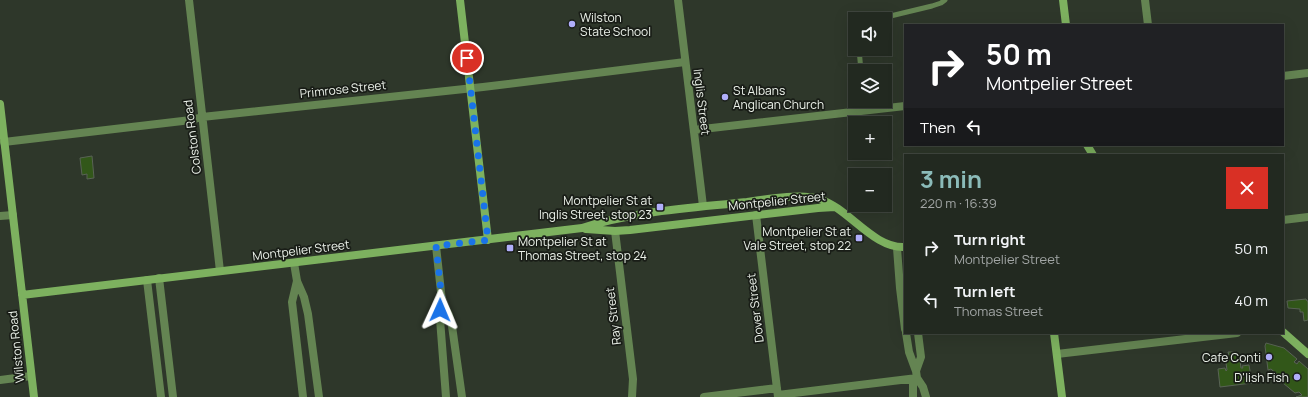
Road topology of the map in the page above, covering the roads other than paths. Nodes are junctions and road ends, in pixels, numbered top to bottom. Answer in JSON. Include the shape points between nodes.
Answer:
{"nodes":[{"id":1,"x":189,"y":0,"type":"edge"},
{"id":2,"x":460,"y":0,"type":"edge"},
{"id":3,"x":678,"y":0,"type":"edge"},
{"id":4,"x":945,"y":0,"type":"edge"},
{"id":5,"x":1063,"y":0,"type":"edge"},
{"id":6,"x":1145,"y":0,"type":"edge"},
{"id":7,"x":892,"y":16,"type":"edge"},
{"id":8,"x":1066,"y":24,"type":"edge"},
{"id":9,"x":1148,"y":24,"type":"edge"},
{"id":10,"x":685,"y":62,"type":"junction"},
{"id":11,"x":1308,"y":73,"type":"edge"},
{"id":12,"x":1284,"y":76,"type":"edge"},
{"id":13,"x":470,"y":88,"type":"junction"},
{"id":14,"x":0,"y":104,"type":"edge"},
{"id":15,"x":904,"y":106,"type":"edge"},
{"id":16,"x":865,"y":110,"type":"joint"},
{"id":17,"x":202,"y":117,"type":"junction"},
{"id":18,"x":694,"y":130,"type":"junction"},
{"id":19,"x":4,"y":142,"type":"junction"},
{"id":20,"x":703,"y":206,"type":"junction"},
{"id":21,"x":836,"y":207,"type":"junction"},
{"id":22,"x":13,"y":215,"type":"junction"},
{"id":23,"x":756,"y":215,"type":"junction"},
{"id":24,"x":0,"y":216,"type":"edge"},
{"id":25,"x":1308,"y":217,"type":"edge"},
{"id":26,"x":1284,"y":220,"type":"edge"},
{"id":27,"x":582,"y":228,"type":"junction"},
{"id":28,"x":615,"y":231,"type":"junction"},
{"id":29,"x":488,"y":240,"type":"junction"},
{"id":30,"x":436,"y":246,"type":"junction"},
{"id":31,"x":901,"y":248,"type":"edge"},
{"id":32,"x":294,"y":263,"type":"junction"},
{"id":33,"x":220,"y":271,"type":"junction"},
{"id":34,"x":159,"y":278,"type":"junction"},
{"id":35,"x":147,"y":280,"type":"junction"},
{"id":36,"x":297,"y":281,"type":"junction"},
{"id":37,"x":22,"y":295,"type":"junction"},
{"id":38,"x":442,"y":301,"type":"junction"},
{"id":39,"x":904,"y":321,"type":"edge"},
{"id":40,"x":1284,"y":333,"type":"edge"},
{"id":41,"x":906,"y":334,"type":"edge"},
{"id":42,"x":918,"y":334,"type":"edge"},
{"id":43,"x":1054,"y":334,"type":"edge"},
{"id":44,"x":1228,"y":334,"type":"edge"},
{"id":45,"x":1308,"y":352,"type":"edge"},
{"id":46,"x":1057,"y":354,"type":"junction"},
{"id":47,"x":916,"y":375,"type":"junction"},
{"id":48,"x":31,"y":376,"type":"junction"},
{"id":49,"x":0,"y":380,"type":"edge"},
{"id":50,"x":777,"y":393,"type":"edge"},
{"id":51,"x":34,"y":397,"type":"edge"},
{"id":52,"x":161,"y":397,"type":"edge"},
{"id":53,"x":173,"y":397,"type":"edge"},
{"id":54,"x":303,"y":397,"type":"edge"},
{"id":55,"x":319,"y":397,"type":"edge"},
{"id":56,"x":446,"y":397,"type":"edge"},
{"id":57,"x":462,"y":397,"type":"edge"},
{"id":58,"x":632,"y":397,"type":"edge"},
{"id":59,"x":704,"y":397,"type":"edge"},
{"id":60,"x":913,"y":397,"type":"edge"},
{"id":61,"x":926,"y":397,"type":"edge"},
{"id":62,"x":1062,"y":397,"type":"edge"}],
"edges":[{"from":1,"to":17,"type":"street","name":"Colston Road"},
{"from":2,"to":13,"type":"street"},
{"from":3,"to":10,"type":"street","name":"Inglis Street"},
{"from":4,"to":7,"type":"lane","via":[[932,6]]},
{"from":5,"to":8,"type":"street"},
{"from":6,"to":9,"type":"street"},
{"from":10,"to":13,"type":"street","name":"Primrose Street"},
{"from":10,"to":18,"type":"street","name":"Inglis Street"},
{"from":11,"to":12,"type":"street"},
{"from":13,"to":17,"type":"street","name":"Primrose Street"},
{"from":13,"to":29,"type":"street"},
{"from":14,"to":19,"type":"street","name":"Wilston Road"},
{"from":15,"to":16,"type":"street"},
{"from":16,"to":18,"type":"street"},
{"from":17,"to":19,"type":"street","name":"Primrose Street"},
{"from":17,"to":33,"type":"street","name":"Colston Road"},
{"from":18,"to":20,"type":"street","name":"Inglis Street"},
{"from":19,"to":22,"type":"street","name":"Wilston Road"},
{"from":20,"to":21,"type":"street","name":"Montpelier Street","via":[[800,197],[818,198]]},
{"from":20,"to":27,"type":"street","name":"Montpelier Street","via":[[628,216]]},
{"from":21,"to":23,"type":"street","name":"Montpelier Street"},
{"from":21,"to":31,"type":"street","via":[[882,242]]},
{"from":22,"to":24,"type":"street"},
{"from":22,"to":37,"type":"street","name":"Wilston Road"},
{"from":23,"to":28,"type":"street","name":"Montpelier Street"},
{"from":23,"to":50,"type":"street","name":"Dover Street"},
{"from":25,"to":26,"type":"street"},
{"from":27,"to":28,"type":"street","name":"Montpelier Street"},
{"from":27,"to":29,"type":"street","name":"Montpelier Street"},
{"from":28,"to":58,"type":"street","name":"Ray Street","via":[[633,379]]},
{"from":29,"to":30,"type":"street","name":"Montpelier Street"},
{"from":30,"to":32,"type":"street","name":"Montpelier Street"},
{"from":30,"to":38,"type":"street"},
{"from":31,"to":39,"type":"street","via":[[900,288]]},
{"from":32,"to":33,"type":"street","name":"Montpelier Street"},
{"from":32,"to":36,"type":"street"},
{"from":33,"to":34,"type":"street","name":"Montpelier Street"},
{"from":34,"to":35,"type":"street","name":"Montpelier Street"},
{"from":34,"to":53,"type":"street"},
{"from":35,"to":37,"type":"street","name":"Montpelier Street"},
{"from":35,"to":52,"type":"street"},
{"from":36,"to":54,"type":"street","via":[[292,302]]},
{"from":36,"to":55,"type":"street","via":[[308,314]]},
{"from":37,"to":48,"type":"street","name":"Wilston Road"},
{"from":38,"to":56,"type":"street","via":[[440,319]]},
{"from":38,"to":57,"type":"street","via":[[452,323]]},
{"from":40,"to":45,"type":"street"},
{"from":41,"to":47,"type":"street"},
{"from":42,"to":47,"type":"street","via":[[921,357]]},
{"from":43,"to":46,"type":"street"},
{"from":44,"to":46,"type":"street"},
{"from":46,"to":62,"type":"street"},
{"from":47,"to":50,"type":"street"},
{"from":47,"to":60,"type":"street"},
{"from":47,"to":61,"type":"street"},
{"from":48,"to":49,"type":"street"},
{"from":48,"to":51,"type":"street","name":"Wilston Road"},
{"from":50,"to":59,"type":"street"}]}
